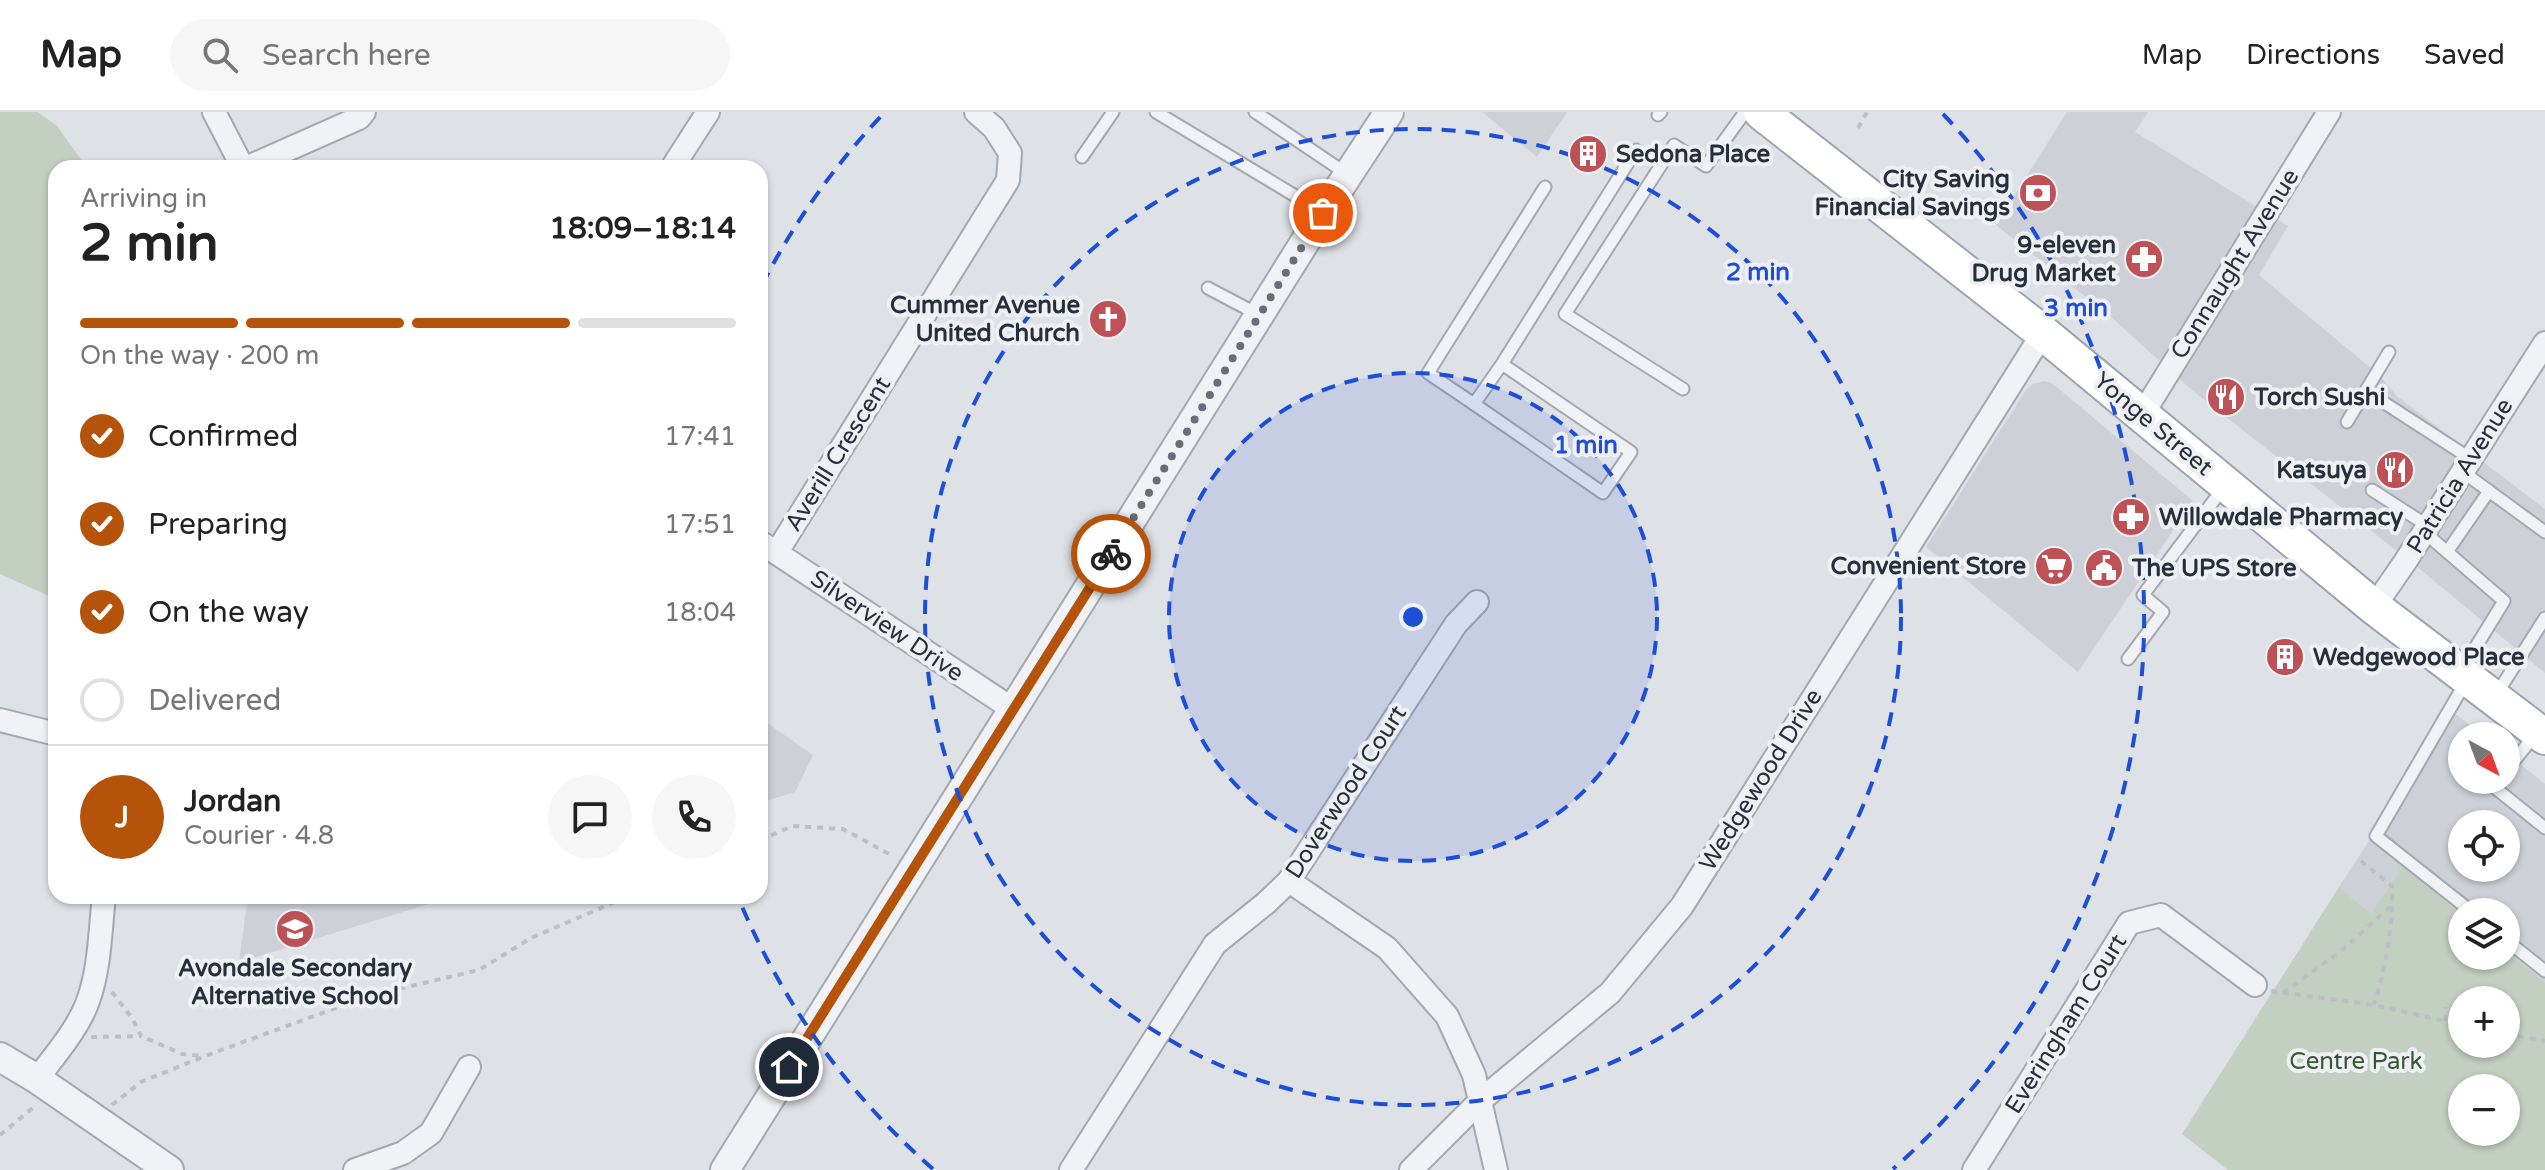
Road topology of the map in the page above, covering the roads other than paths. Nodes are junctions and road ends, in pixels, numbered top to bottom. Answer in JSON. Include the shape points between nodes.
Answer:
{"nodes":[{"id":1,"x":214,"y":112,"type":"edge"},
{"id":2,"x":364,"y":112,"type":"edge"},
{"id":3,"x":708,"y":112,"type":"edge"},
{"id":4,"x":976,"y":112,"type":"edge"},
{"id":5,"x":1113,"y":112,"type":"edge"},
{"id":6,"x":1156,"y":112,"type":"edge"},
{"id":7,"x":1255,"y":112,"type":"edge"},
{"id":8,"x":1389,"y":112,"type":"edge"},
{"id":9,"x":1745,"y":112,"type":"edge"},
{"id":10,"x":1761,"y":112,"type":"edge"},
{"id":11,"x":2329,"y":112,"type":"edge"},
{"id":12,"x":1636,"y":150,"type":"dead end"},
{"id":13,"x":1082,"y":157,"type":"dead end"},
{"id":14,"x":240,"y":160,"type":"edge"},
{"id":15,"x":262,"y":160,"type":"edge"},
{"id":16,"x":677,"y":160,"type":"edge"},
{"id":17,"x":1348,"y":174,"type":"junction"},
{"id":18,"x":1545,"y":187,"type":"dead end"},
{"id":19,"x":1323,"y":213,"type":"junction"},
{"id":20,"x":1208,"y":288,"type":"dead end"},
{"id":21,"x":1259,"y":315,"type":"junction"},
{"id":22,"x":2043,"y":333,"type":"junction"},
{"id":23,"x":2545,"y":343,"type":"edge"},
{"id":24,"x":2389,"y":352,"type":"dead end"},
{"id":25,"x":1502,"y":364,"type":"junction"},
{"id":26,"x":1683,"y":389,"type":"dead end"},
{"id":27,"x":2366,"y":391,"type":"junction"},
{"id":28,"x":1474,"y":404,"type":"junction"},
{"id":29,"x":2142,"y":415,"type":"junction"},
{"id":30,"x":2347,"y":422,"type":"dead end"},
{"id":31,"x":2467,"y":465,"type":"junction"},
{"id":32,"x":2226,"y":485,"type":"junction"},
{"id":33,"x":2372,"y":490,"type":"dead end"},
{"id":34,"x":2489,"y":491,"type":"junction"},
{"id":35,"x":2426,"y":529,"type":"junction"},
{"id":36,"x":2545,"y":532,"type":"edge"},
{"id":37,"x":768,"y":547,"type":"edge"},
{"id":38,"x":2447,"y":552,"type":"junction"},
{"id":39,"x":1477,"y":602,"type":"dead end"},
{"id":40,"x":2374,"y":607,"type":"junction"},
{"id":41,"x":2545,"y":618,"type":"edge"},
{"id":42,"x":2128,"y":659,"type":"dead end"},
{"id":43,"x":2473,"y":684,"type":"junction"},
{"id":44,"x":1014,"y":710,"type":"junction"},
{"id":45,"x":0,"y":720,"type":"edge"},
{"id":46,"x":48,"y":732,"type":"edge"},
{"id":47,"x":2542,"y":734,"type":"edge"},
{"id":48,"x":2520,"y":757,"type":"edge"},
{"id":49,"x":2503,"y":794,"type":"edge"},
{"id":50,"x":2545,"y":828,"type":"edge"},
{"id":51,"x":1289,"y":881,"type":"junction"},
{"id":52,"x":2454,"y":898,"type":"edge"},
{"id":53,"x":103,"y":904,"type":"edge"},
{"id":54,"x":2520,"y":951,"type":"edge"},
{"id":55,"x":2545,"y":971,"type":"edge"},
{"id":56,"x":2255,"y":985,"type":"road end"},
{"id":57,"x":0,"y":1057,"type":"edge"},
{"id":58,"x":469,"y":1067,"type":"dead end"},
{"id":59,"x":45,"y":1085,"type":"junction"},
{"id":60,"x":1481,"y":1100,"type":"junction"},
{"id":61,"x":169,"y":1170,"type":"edge"},
{"id":62,"x":355,"y":1170,"type":"edge"},
{"id":63,"x":725,"y":1170,"type":"edge"},
{"id":64,"x":1071,"y":1170,"type":"edge"},
{"id":65,"x":1411,"y":1170,"type":"edge"},
{"id":66,"x":1496,"y":1170,"type":"edge"},
{"id":67,"x":1974,"y":1170,"type":"edge"}],
"edges":[{"from":1,"to":14,"type":"street"},
{"from":2,"to":15,"type":"street"},
{"from":3,"to":16,"type":"street"},
{"from":4,"to":37,"type":"street","name":"Averill Crescent","via":[[1010,153],[1008,180]]},
{"from":5,"to":13,"type":"lane"},
{"from":6,"to":19,"type":"lane"},
{"from":7,"to":17,"type":"lane"},
{"from":8,"to":17,"type":"street"},
{"from":9,"to":26,"type":"lane","via":[[1706,166],[1674,145],[1565,314]]},
{"from":10,"to":22,"type":"main road","name":"Yonge Street"},
{"from":11,"to":29,"type":"street","name":"Connaught Avenue"},
{"from":12,"to":25,"type":"lane"},
{"from":17,"to":19,"type":"street"},
{"from":18,"to":28,"type":"lane","via":[[1428,373]]},
{"from":19,"to":21,"type":"street"},
{"from":20,"to":21,"type":"lane"},
{"from":21,"to":44,"type":"street"},
{"from":22,"to":29,"type":"main road","name":"Yonge Street"},
{"from":22,"to":60,"type":"street","name":"Wedgewood Drive","via":[[1682,906],[1610,993]]},
{"from":23,"to":31,"type":"street","name":"Patricia Avenue"},
{"from":24,"to":27,"type":"lane"},
{"from":25,"to":28,"type":"lane"},
{"from":25,"to":28,"type":"lane","via":[[1631,452],[1603,493]]},
{"from":27,"to":30,"type":"lane"},
{"from":27,"to":31,"type":"lane"},
{"from":29,"to":32,"type":"main road","name":"Yonge Street"},
{"from":31,"to":34,"type":"lane"},
{"from":31,"to":35,"type":"street","name":"Patricia Avenue"},
{"from":32,"to":40,"type":"main road","name":"Yonge Street"},
{"from":32,"to":42,"type":"lane","via":[[2143,595],[2163,612]]},
{"from":33,"to":35,"type":"lane"},
{"from":34,"to":36,"type":"lane"},
{"from":34,"to":38,"type":"lane"},
{"from":35,"to":38,"type":"lane"},
{"from":35,"to":40,"type":"street","name":"Patricia Avenue"},
{"from":37,"to":44,"type":"street","name":"Silverview Drive"},
{"from":38,"to":43,"type":"lane","via":[[2504,601]]},
{"from":39,"to":51,"type":"street","name":"Doverwood Court","via":[[1456,624]]},
{"from":40,"to":43,"type":"main road","name":"Yonge Street"},
{"from":41,"to":43,"type":"lane"},
{"from":43,"to":47,"type":"main road","name":"Yonge Street"},
{"from":43,"to":52,"type":"lane","via":[[2376,836]]},
{"from":44,"to":63,"type":"street"},
{"from":45,"to":46,"type":"street"},
{"from":47,"to":48,"type":"lane"},
{"from":49,"to":50,"type":"lane"},
{"from":51,"to":60,"type":"street","via":[[1387,948],[1447,1016]]},
{"from":51,"to":64,"type":"street","name":"Doverwood Court","via":[[1215,944]]},
{"from":53,"to":59,"type":"street","via":[[87,1005]]},
{"from":54,"to":55,"type":"lane"},
{"from":56,"to":67,"type":"street","name":"Everingham Court","via":[[2161,915],[2129,923]]},
{"from":57,"to":59,"type":"street"},
{"from":58,"to":62,"type":"street","via":[[431,1133],[403,1153]]},
{"from":59,"to":61,"type":"street"},
{"from":60,"to":65,"type":"street","name":"Wedgewood Drive"},
{"from":60,"to":66,"type":"street"}]}
